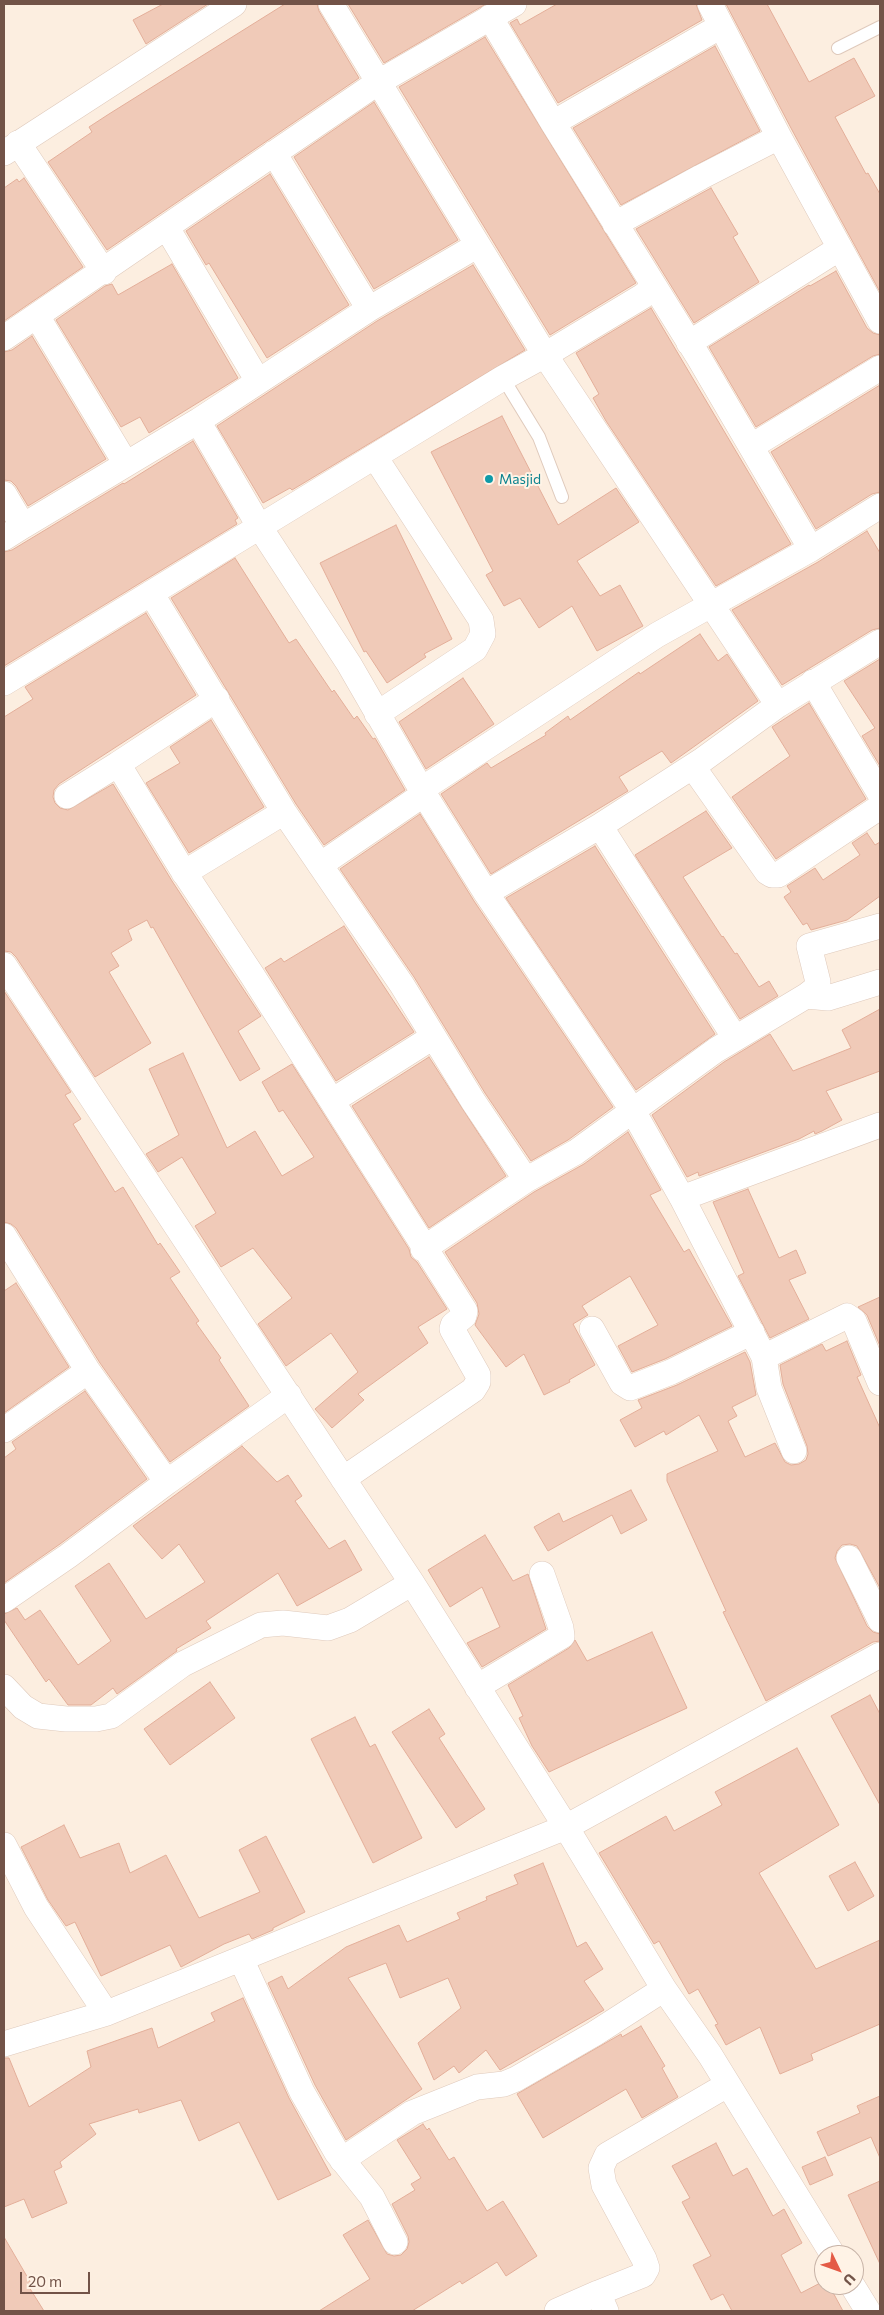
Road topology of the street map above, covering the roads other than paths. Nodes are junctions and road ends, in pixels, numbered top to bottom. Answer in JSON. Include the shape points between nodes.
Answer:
{"nodes":[{"id":1,"x":234,"y":4,"type":"edge"},
{"id":2,"x":331,"y":4,"type":"edge"},
{"id":3,"x":514,"y":4,"type":"edge"},
{"id":4,"x":710,"y":4,"type":"edge"},
{"id":5,"x":490,"y":17,"type":"junction"},
{"id":6,"x":721,"y":26,"type":"junction"},
{"id":7,"x":880,"y":27,"type":"edge"},
{"id":8,"x":838,"y":48,"type":"dead end"},
{"id":9,"x":377,"y":83,"type":"junction"},
{"id":10,"x":553,"y":124,"type":"junction"},
{"id":11,"x":779,"y":137,"type":"junction"},
{"id":12,"x":11,"y":148,"type":"edge"},
{"id":13,"x":274,"y":153,"type":"junction"},
{"id":14,"x":615,"y":224,"type":"junction"},
{"id":15,"x":167,"y":228,"type":"junction"},
{"id":16,"x":478,"y":245,"type":"junction"},
{"id":17,"x":840,"y":248,"type":"junction"},
{"id":18,"x":104,"y":272,"type":"junction"},
{"id":19,"x":654,"y":287,"type":"junction"},
{"id":20,"x":369,"y":309,"type":"junction"},
{"id":21,"x":37,"y":316,"type":"junction"},
{"id":22,"x":880,"y":321,"type":"edge"},
{"id":23,"x":4,"y":338,"type":"edge"},
{"id":24,"x":689,"y":342,"type":"junction"},
{"id":25,"x":545,"y":355,"type":"junction"},
{"id":26,"x":880,"y":368,"type":"edge"},
{"id":27,"x":502,"y":378,"type":"junction"},
{"id":28,"x":258,"y":381,"type":"junction"},
{"id":29,"x":198,"y":421,"type":"junction"},
{"id":30,"x":752,"y":446,"type":"junction"},
{"id":31,"x":375,"y":457,"type":"junction"},
{"id":32,"x":126,"y":464,"type":"junction"},
{"id":33,"x":4,"y":494,"type":"edge"},
{"id":34,"x":562,"y":498,"type":"dead end"},
{"id":35,"x":879,"y":509,"type":"edge"},
{"id":36,"x":259,"y":526,"type":"junction"},
{"id":37,"x":14,"y":532,"type":"edge"},
{"id":38,"x":811,"y":549,"type":"junction"},
{"id":39,"x":151,"y":593,"type":"junction"},
{"id":40,"x":712,"y":604,"type":"junction"},
{"id":41,"x":880,"y":642,"type":"edge"},
{"id":42,"x":813,"y":682,"type":"junction"},
{"id":43,"x":4,"y":683,"type":"edge"},
{"id":44,"x":217,"y":699,"type":"junction"},
{"id":45,"x":778,"y":705,"type":"junction"},
{"id":46,"x":377,"y":714,"type":"junction"},
{"id":47,"x":118,"y":764,"type":"junction"},
{"id":48,"x":694,"y":767,"type":"junction"},
{"id":49,"x":423,"y":791,"type":"junction"},
{"id":50,"x":880,"y":794,"type":"edge"},
{"id":51,"x":67,"y":796,"type":"dead end"},
{"id":52,"x":880,"y":807,"type":"edge"},
{"id":53,"x":284,"y":812,"type":"junction"},
{"id":54,"x":600,"y":826,"type":"junction"},
{"id":55,"x":320,"y":865,"type":"junction"},
{"id":56,"x":184,"y":873,"type":"junction"},
{"id":57,"x":486,"y":893,"type":"junction"},
{"id":58,"x":880,"y":926,"type":"edge"},
{"id":59,"x":4,"y":965,"type":"edge"},
{"id":60,"x":880,"y":982,"type":"edge"},
{"id":61,"x":806,"y":996,"type":"junction"},
{"id":62,"x":433,"y":1037,"type":"junction"},
{"id":63,"x":735,"y":1038,"type":"junction"},
{"id":64,"x":332,"y":1101,"type":"junction"},
{"id":65,"x":633,"y":1111,"type":"junction"},
{"id":66,"x":880,"y":1125,"type":"edge"},
{"id":67,"x":526,"y":1180,"type":"junction"},
{"id":68,"x":682,"y":1198,"type":"junction"},
{"id":69,"x":7,"y":1248,"type":"edge"},
{"id":70,"x":423,"y":1249,"type":"junction"},
{"id":71,"x":592,"y":1329,"type":"dead end"},
{"id":72,"x":752,"y":1332,"type":"junction"},
{"id":73,"x":764,"y":1357,"type":"junction"},
{"id":74,"x":88,"y":1371,"type":"junction"},
{"id":75,"x":880,"y":1382,"type":"edge"},
{"id":76,"x":288,"y":1395,"type":"junction"},
{"id":77,"x":4,"y":1430,"type":"edge"},
{"id":78,"x":794,"y":1451,"type":"dead end"},
{"id":79,"x":343,"y":1479,"type":"junction"},
{"id":80,"x":167,"y":1482,"type":"junction"},
{"id":81,"x":849,"y":1558,"type":"dead end"},
{"id":82,"x":542,"y":1574,"type":"dead end"},
{"id":83,"x":412,"y":1582,"type":"junction"},
{"id":84,"x":4,"y":1600,"type":"edge"},
{"id":85,"x":880,"y":1620,"type":"edge"},
{"id":86,"x":880,"y":1655,"type":"edge"},
{"id":87,"x":4,"y":1687,"type":"edge"},
{"id":88,"x":477,"y":1687,"type":"junction"},
{"id":89,"x":566,"y":1827,"type":"junction"},
{"id":90,"x":4,"y":1845,"type":"edge"},
{"id":91,"x":241,"y":1958,"type":"junction"},
{"id":92,"x":664,"y":1989,"type":"junction"},
{"id":93,"x":106,"y":2013,"type":"junction"},
{"id":94,"x":4,"y":2044,"type":"edge"},
{"id":95,"x":728,"y":2085,"type":"junction"},
{"id":96,"x":342,"y":2160,"type":"junction"},
{"id":97,"x":395,"y":2242,"type":"dead end"},
{"id":98,"x":827,"y":2245,"type":"edge"},
{"id":99,"x":858,"y":2295,"type":"edge"},
{"id":100,"x":602,"y":2302,"type":"edge"},
{"id":101,"x":557,"y":2311,"type":"edge"},
{"id":102,"x":868,"y":2311,"type":"edge"}],
"edges":[{"from":1,"to":12,"type":"street"},
{"from":2,"to":9,"type":"street"},
{"from":3,"to":5,"type":"street"},
{"from":4,"to":6,"type":"street"},
{"from":5,"to":9,"type":"street"},
{"from":5,"to":10,"type":"street"},
{"from":6,"to":10,"type":"street"},
{"from":6,"to":11,"type":"street"},
{"from":7,"to":8,"type":"lane"},
{"from":9,"to":13,"type":"street"},
{"from":9,"to":16,"type":"street"},
{"from":10,"to":14,"type":"street"},
{"from":11,"to":14,"type":"street"},
{"from":11,"to":17,"type":"street"},
{"from":12,"to":18,"type":"street"},
{"from":13,"to":15,"type":"street"},
{"from":13,"to":20,"type":"street"},
{"from":14,"to":19,"type":"street"},
{"from":15,"to":18,"type":"street"},
{"from":15,"to":28,"type":"street"},
{"from":16,"to":20,"type":"street"},
{"from":16,"to":25,"type":"street"},
{"from":17,"to":22,"type":"street"},
{"from":17,"to":24,"type":"street"},
{"from":18,"to":21,"type":"street"},
{"from":19,"to":24,"type":"street"},
{"from":19,"to":25,"type":"street"},
{"from":20,"to":28,"type":"street"},
{"from":21,"to":23,"type":"street"},
{"from":21,"to":32,"type":"street"},
{"from":24,"to":30,"type":"street"},
{"from":25,"to":27,"type":"street"},
{"from":25,"to":40,"type":"street"},
{"from":26,"to":30,"type":"street"},
{"from":27,"to":31,"type":"street"},
{"from":27,"to":34,"type":"lane","via":[[539,437]]},
{"from":28,"to":29,"type":"street"},
{"from":29,"to":32,"type":"street"},
{"from":29,"to":36,"type":"street"},
{"from":30,"to":38,"type":"street"},
{"from":31,"to":36,"type":"street"},
{"from":31,"to":46,"type":"street","via":[[481,620],[483,634],[475,649]]},
{"from":32,"to":37,"type":"street"},
{"from":33,"to":37,"type":"street"},
{"from":35,"to":38,"type":"street"},
{"from":36,"to":39,"type":"street"},
{"from":36,"to":46,"type":"street","via":[[349,664]]},
{"from":38,"to":40,"type":"street"},
{"from":39,"to":43,"type":"street"},
{"from":39,"to":44,"type":"street"},
{"from":40,"to":45,"type":"street"},
{"from":40,"to":49,"type":"street","via":[[657,635]]},
{"from":41,"to":42,"type":"street"},
{"from":42,"to":45,"type":"street"},
{"from":42,"to":50,"type":"street"},
{"from":44,"to":47,"type":"street"},
{"from":44,"to":53,"type":"street"},
{"from":45,"to":48,"type":"street"},
{"from":46,"to":49,"type":"street"},
{"from":47,"to":51,"type":"street"},
{"from":47,"to":56,"type":"street"},
{"from":48,"to":52,"type":"street","via":[[772,875],[778,875]]},
{"from":48,"to":54,"type":"street"},
{"from":49,"to":55,"type":"street"},
{"from":49,"to":57,"type":"street"},
{"from":53,"to":55,"type":"street"},
{"from":53,"to":56,"type":"street"},
{"from":54,"to":57,"type":"street"},
{"from":54,"to":63,"type":"street"},
{"from":55,"to":62,"type":"street"},
{"from":56,"to":64,"type":"street"},
{"from":57,"to":65,"type":"street"},
{"from":58,"to":61,"type":"street","via":[[809,946],[818,982]]},
{"from":59,"to":76,"type":"street"},
{"from":60,"to":61,"type":"street","via":[[828,998]]},
{"from":61,"to":63,"type":"street"},
{"from":62,"to":64,"type":"street"},
{"from":62,"to":67,"type":"street"},
{"from":63,"to":65,"type":"street"},
{"from":64,"to":70,"type":"street"},
{"from":65,"to":67,"type":"street","via":[[576,1152]]},
{"from":65,"to":68,"type":"street"},
{"from":66,"to":68,"type":"street"},
{"from":67,"to":70,"type":"street"},
{"from":68,"to":72,"type":"street"},
{"from":69,"to":74,"type":"street"},
{"from":70,"to":79,"type":"street","via":[[464,1311],[464,1316],[452,1329],[478,1375],[478,1382],[473,1390]]},
{"from":71,"to":72,"type":"street","via":[[622,1383],[630,1388],[671,1372]]},
{"from":72,"to":73,"type":"street"},
{"from":73,"to":75,"type":"street","via":[[847,1316],[854,1321]]},
{"from":73,"to":78,"type":"street","via":[[769,1388]]},
{"from":74,"to":77,"type":"street"},
{"from":74,"to":80,"type":"street"},
{"from":76,"to":79,"type":"street"},
{"from":76,"to":80,"type":"street"},
{"from":79,"to":83,"type":"street"},
{"from":80,"to":84,"type":"street"},
{"from":81,"to":85,"type":"street"},
{"from":82,"to":88,"type":"street","via":[[562,1636]]},
{"from":83,"to":87,"type":"street","via":[[350,1620],[328,1628],[282,1623],[260,1625],[183,1664],[111,1716],[66,1720],[38,1716],[23,1707]]},
{"from":83,"to":88,"type":"street"},
{"from":86,"to":89,"type":"street"},
{"from":88,"to":89,"type":"street"},
{"from":89,"to":91,"type":"street"},
{"from":89,"to":92,"type":"street"},
{"from":90,"to":93,"type":"street","via":[[36,1907]]},
{"from":91,"to":93,"type":"street"},
{"from":91,"to":96,"type":"street","via":[[302,2092]]},
{"from":92,"to":95,"type":"street"},
{"from":92,"to":96,"type":"street","via":[[516,2079],[477,2087],[412,2113]]},
{"from":93,"to":94,"type":"street"},
{"from":95,"to":98,"type":"street"},
{"from":95,"to":100,"type":"street","via":[[607,2155],[601,2168],[604,2185],[647,2268],[643,2275]]},
{"from":96,"to":97,"type":"street","via":[[372,2197]]},
{"from":99,"to":102,"type":"street"},
{"from":100,"to":101,"type":"street"}]}
